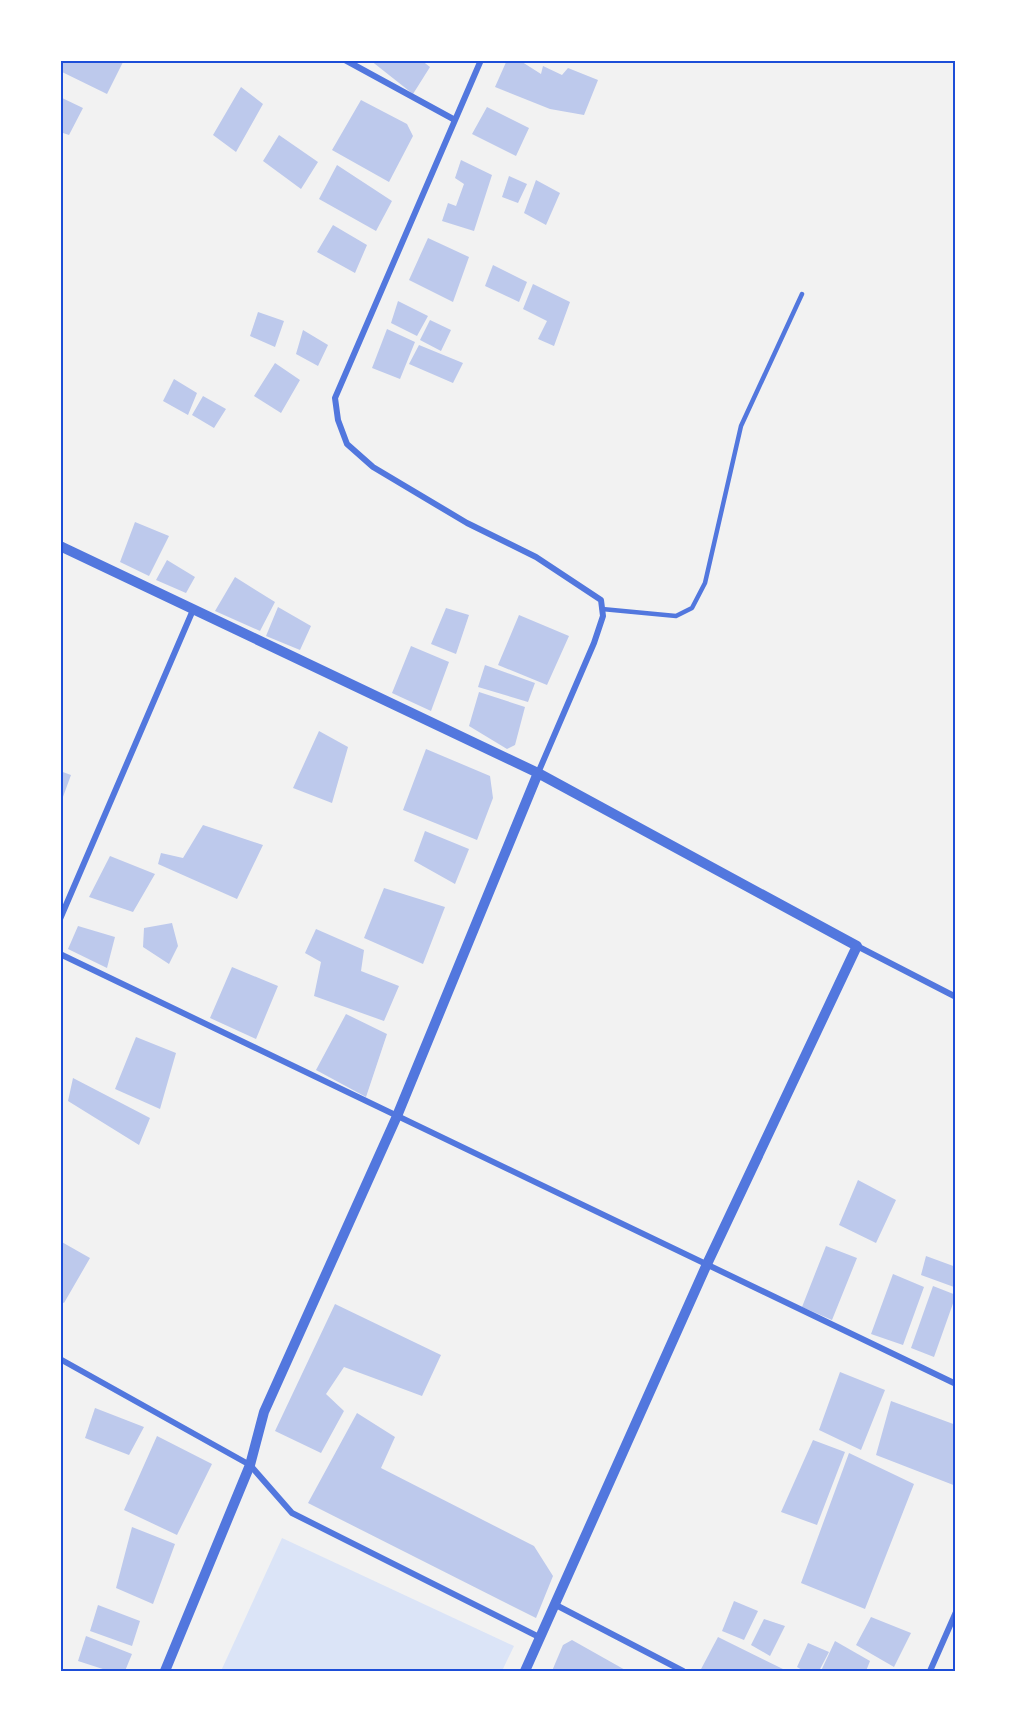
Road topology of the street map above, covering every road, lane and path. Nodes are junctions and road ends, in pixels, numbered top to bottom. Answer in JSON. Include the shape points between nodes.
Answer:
{"nodes":[{"id":1,"x":345,"y":60,"type":"edge"},
{"id":2,"x":481,"y":60,"type":"edge"},
{"id":3,"x":455,"y":120,"type":"junction"},
{"id":4,"x":802,"y":294,"type":"dead end"},
{"id":5,"x":60,"y":546,"type":"edge"},
{"id":6,"x":602,"y":609,"type":"junction"},
{"id":7,"x":193,"y":610,"type":"junction"},
{"id":8,"x":538,"y":773,"type":"junction"},
{"id":9,"x":60,"y":919,"type":"edge"},
{"id":10,"x":857,"y":946,"type":"junction"},
{"id":11,"x":60,"y":954,"type":"edge"},
{"id":12,"x":956,"y":997,"type":"edge"},
{"id":13,"x":397,"y":1116,"type":"junction"},
{"id":14,"x":707,"y":1264,"type":"junction"},
{"id":15,"x":60,"y":1359,"type":"edge"},
{"id":16,"x":956,"y":1384,"type":"edge"},
{"id":17,"x":250,"y":1465,"type":"junction"},
{"id":18,"x":554,"y":1604,"type":"junction"},
{"id":19,"x":956,"y":1612,"type":"edge"},
{"id":20,"x":540,"y":1637,"type":"junction"},
{"id":21,"x":165,"y":1671,"type":"edge"},
{"id":22,"x":525,"y":1671,"type":"edge"},
{"id":23,"x":683,"y":1671,"type":"edge"},
{"id":24,"x":930,"y":1671,"type":"edge"}],
"edges":[{"from":1,"to":3,"type":"street"},
{"from":2,"to":3,"type":"street"},
{"from":3,"to":6,"type":"street","via":[[334,398],[338,420],[347,444],[374,466],[467,523],[536,557],[601,600]]},
{"from":4,"to":6,"type":"lane","via":[[741,426],[705,584],[692,608],[676,616]]},
{"from":5,"to":7,"type":"street"},
{"from":6,"to":8,"type":"street","via":[[594,643]]},
{"from":7,"to":8,"type":"street"},
{"from":7,"to":9,"type":"street"},
{"from":8,"to":10,"type":"street"},
{"from":8,"to":13,"type":"street"},
{"from":10,"to":12,"type":"street"},
{"from":10,"to":14,"type":"street"},
{"from":11,"to":13,"type":"street"},
{"from":13,"to":14,"type":"street"},
{"from":13,"to":17,"type":"street","via":[[264,1412]]},
{"from":14,"to":16,"type":"street"},
{"from":14,"to":18,"type":"street"},
{"from":15,"to":17,"type":"street"},
{"from":17,"to":20,"type":"street","via":[[292,1513]]},
{"from":17,"to":21,"type":"street"},
{"from":18,"to":20,"type":"street"},
{"from":18,"to":23,"type":"street"},
{"from":19,"to":24,"type":"street"},
{"from":20,"to":22,"type":"street"}]}
